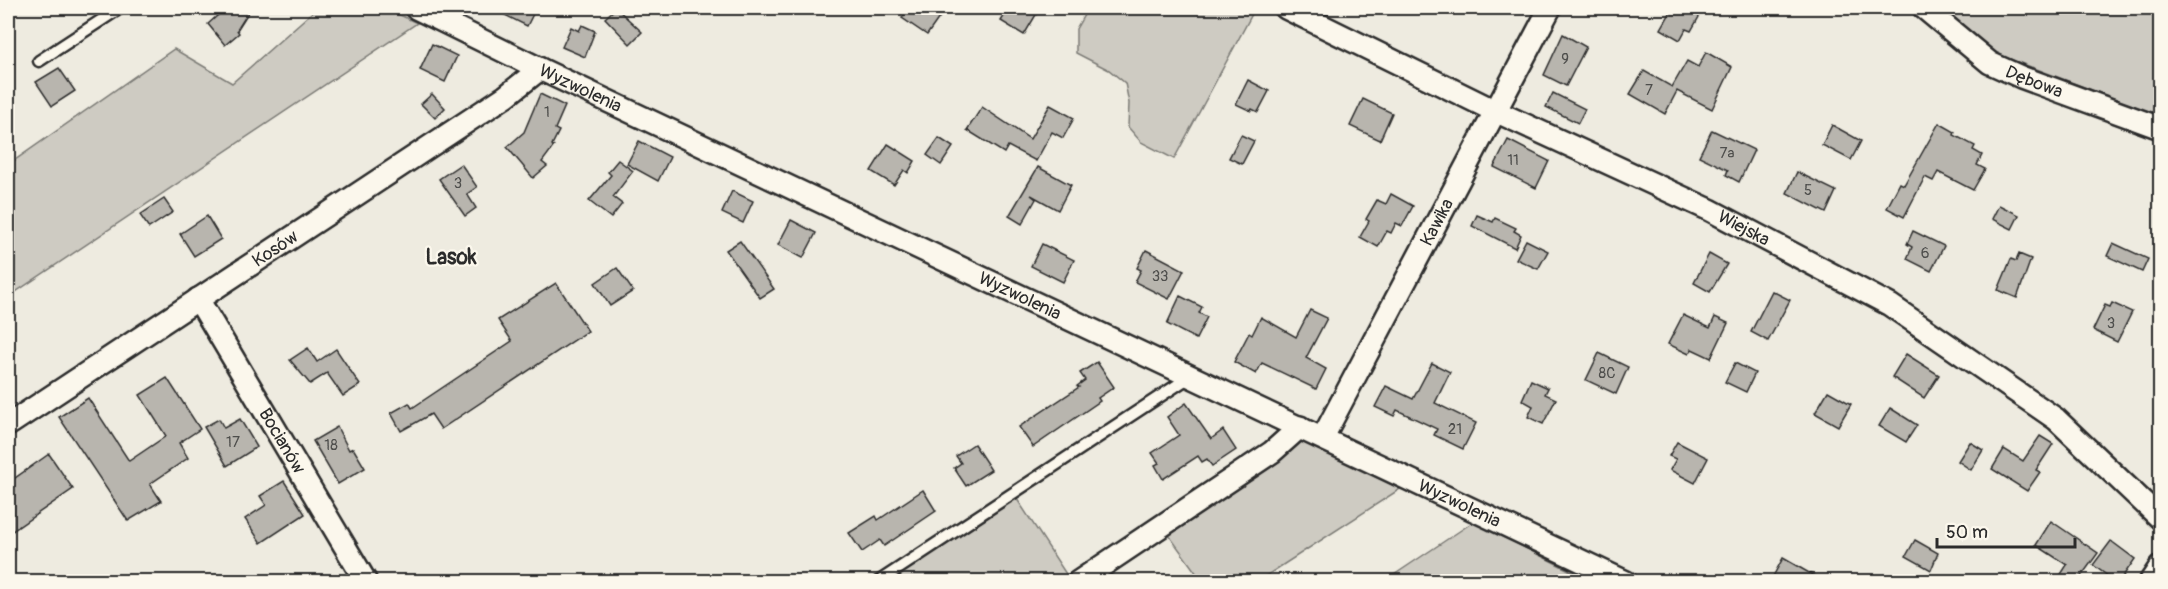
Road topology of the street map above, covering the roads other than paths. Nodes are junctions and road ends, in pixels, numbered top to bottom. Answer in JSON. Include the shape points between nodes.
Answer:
{"nodes":[{"id":1,"x":120,"y":8,"type":"edge"},
{"id":2,"x":416,"y":8,"type":"edge"},
{"id":3,"x":1286,"y":8,"type":"edge"},
{"id":4,"x":1550,"y":8,"type":"edge"},
{"id":5,"x":1924,"y":8,"type":"edge"},
{"id":6,"x":39,"y":61,"type":"dead end"},
{"id":7,"x":540,"y":69,"type":"junction"},
{"id":8,"x":1495,"y":111,"type":"junction"},
{"id":9,"x":2160,"y":128,"type":"edge"},
{"id":10,"x":198,"y":299,"type":"junction"},
{"id":11,"x":1191,"y":376,"type":"junction"},
{"id":12,"x":8,"y":425,"type":"edge"},
{"id":13,"x":1300,"y":427,"type":"junction"},
{"id":14,"x":1323,"y":437,"type":"junction"},
{"id":15,"x":2160,"y":518,"type":"edge"},
{"id":16,"x":2160,"y":567,"type":"edge"},
{"id":17,"x":366,"y":582,"type":"edge"},
{"id":18,"x":878,"y":582,"type":"edge"},
{"id":19,"x":1078,"y":582,"type":"edge"},
{"id":20,"x":1626,"y":582,"type":"edge"},
{"id":21,"x":2150,"y":582,"type":"edge"}],
"edges":[{"from":1,"to":6,"type":"lane"},
{"from":2,"to":7,"type":"street","name":"Wyzwolenia"},
{"from":3,"to":8,"type":"street","name":"Wiejska"},
{"from":4,"to":8,"type":"street","name":"Kawika"},
{"from":5,"to":9,"type":"street","name":"Dębowa","via":[[1990,63]]},
{"from":7,"to":10,"type":"street","name":"Kosów","via":[[506,96]]},
{"from":7,"to":11,"type":"street","name":"Wyzwolenia"},
{"from":8,"to":14,"type":"street","name":"Kawika"},
{"from":8,"to":15,"type":"street","name":"Wiejska","via":[[1710,210],[1890,305],[2056,419]]},
{"from":10,"to":12,"type":"street","name":"Kosów"},
{"from":10,"to":17,"type":"street","name":"Bocianów"},
{"from":11,"to":13,"type":"street","name":"Wyzwolenia"},
{"from":11,"to":18,"type":"lane"},
{"from":13,"to":14,"type":"street","name":"Wyzwolenia"},
{"from":13,"to":19,"type":"street","via":[[1272,452]]},
{"from":14,"to":20,"type":"street","name":"Wyzwolenia"},
{"from":16,"to":21,"type":"street"}]}
